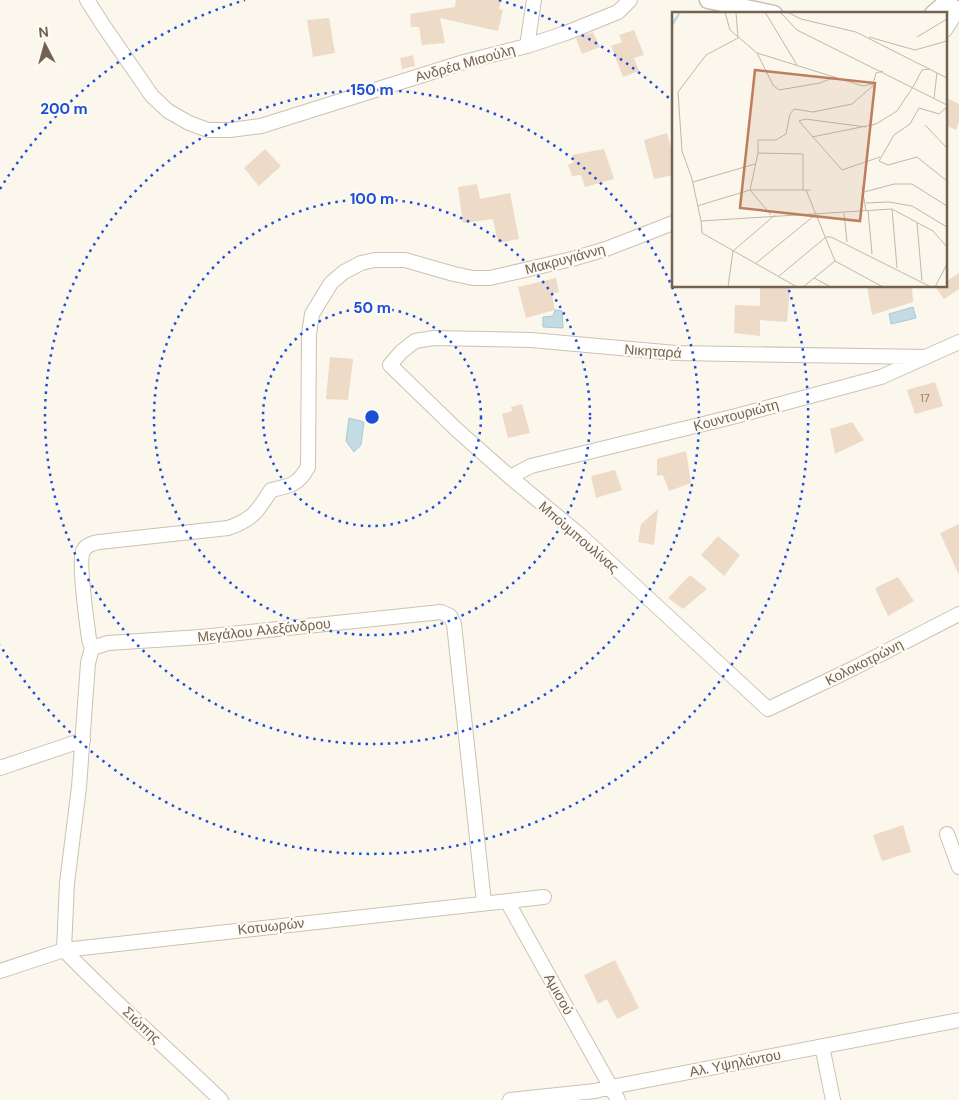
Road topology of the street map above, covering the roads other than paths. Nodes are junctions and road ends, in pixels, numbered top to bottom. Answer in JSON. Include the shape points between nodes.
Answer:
{"nodes":[{"id":1,"x":88,"y":0,"type":"edge"},
{"id":2,"x":534,"y":0,"type":"edge"},
{"id":3,"x":630,"y":0,"type":"edge"},
{"id":4,"x":708,"y":0,"type":"edge"},
{"id":5,"x":949,"y":0,"type":"edge"},
{"id":6,"x":959,"y":8,"type":"edge"},
{"id":7,"x":765,"y":12,"type":"edge"},
{"id":8,"x":935,"y":12,"type":"edge"},
{"id":9,"x":946,"y":28,"type":"edge"},
{"id":10,"x":527,"y":46,"type":"junction"},
{"id":11,"x":672,"y":223,"type":"edge"},
{"id":12,"x":959,"y":342,"type":"edge"},
{"id":13,"x":926,"y":357,"type":"junction"},
{"id":14,"x":390,"y":365,"type":"joint"},
{"id":15,"x":510,"y":477,"type":"junction"},
{"id":16,"x":959,"y":614,"type":"edge"},
{"id":17,"x":92,"y":648,"type":"junction"},
{"id":18,"x":768,"y":709,"type":"joint"},
{"id":19,"x":82,"y":740,"type":"junction"},
{"id":20,"x":0,"y":768,"type":"edge"},
{"id":21,"x":947,"y":834,"type":"dead end"},
{"id":22,"x":959,"y":867,"type":"edge"},
{"id":23,"x":544,"y":897,"type":"dead end"},
{"id":24,"x":507,"y":901,"type":"junction"},
{"id":25,"x":484,"y":903,"type":"junction"},
{"id":26,"x":64,"y":950,"type":"junction"},
{"id":27,"x":0,"y":971,"type":"edge"},
{"id":28,"x":959,"y":1020,"type":"edge"},
{"id":29,"x":822,"y":1046,"type":"junction"},
{"id":30,"x":611,"y":1087,"type":"junction"},
{"id":31,"x":591,"y":1096,"type":"edge"},
{"id":32,"x":221,"y":1100,"type":"edge"},
{"id":33,"x":510,"y":1100,"type":"edge"},
{"id":34,"x":618,"y":1100,"type":"edge"},
{"id":35,"x":833,"y":1100,"type":"edge"}],
"edges":[{"from":1,"to":10,"type":"street","name":"Ανδρέα Μιαούλη","via":[[152,96],[168,111],[208,130],[261,126],[464,62]]},
{"from":2,"to":10,"type":"street"},
{"from":3,"to":10,"type":"street","name":"Ανδρέα Μιαούλη","via":[[618,12]]},
{"from":4,"to":7,"type":"street"},
{"from":5,"to":8,"type":"street"},
{"from":6,"to":9,"type":"street"},
{"from":11,"to":17,"type":"street","name":"Μακρυγιάννη","via":[[598,251],[490,278],[472,278],[405,260],[375,260],[344,272],[331,283],[312,314],[308,467],[302,478],[289,486],[271,490],[255,513],[244,522],[228,528],[100,542],[86,547],[81,560]]},
{"from":12,"to":13,"type":"street","name":"Κουντουριώτη"},
{"from":13,"to":14,"type":"street","name":"Νικηταρά","via":[[676,353],[530,340],[434,338],[415,341]]},
{"from":13,"to":15,"type":"street","name":"Κουντουριώτη","via":[[882,377],[531,466]]},
{"from":14,"to":15,"type":"street","name":"Μπουμπουλίνας"},
{"from":15,"to":18,"type":"street","name":"Μπουμπουλίνας","via":[[581,536]]},
{"from":16,"to":18,"type":"street","name":"Κολοκοτρώνη"},
{"from":17,"to":19,"type":"street"},
{"from":17,"to":25,"type":"street","name":"Μεγάλου Αλεξάνδρου","via":[[108,643],[201,637],[441,612],[450,616],[454,624]]},
{"from":19,"to":20,"type":"street"},
{"from":19,"to":26,"type":"street","via":[[67,883]]},
{"from":21,"to":22,"type":"street"},
{"from":23,"to":24,"type":"street","name":"Κοτυωρών"},
{"from":24,"to":25,"type":"street","name":"Κοτυωρών"},
{"from":24,"to":30,"type":"street","name":"Αμισού"},
{"from":25,"to":26,"type":"street","name":"Κοτυωρών"},
{"from":26,"to":27,"type":"street","name":"Κοτυωρών"},
{"from":26,"to":32,"type":"street","name":"Σιώπης"},
{"from":28,"to":29,"type":"street","name":"Αλ. Υψηλάντου"},
{"from":29,"to":30,"type":"street","name":"Αλ. Υψηλάντου"},
{"from":29,"to":35,"type":"street"},
{"from":30,"to":31,"type":"street","name":"Αλ. Υψηλάντου"},
{"from":30,"to":34,"type":"street","name":"Αμισού"},
{"from":31,"to":33,"type":"street","name":"Αλ. Υψηλάντου"}]}
